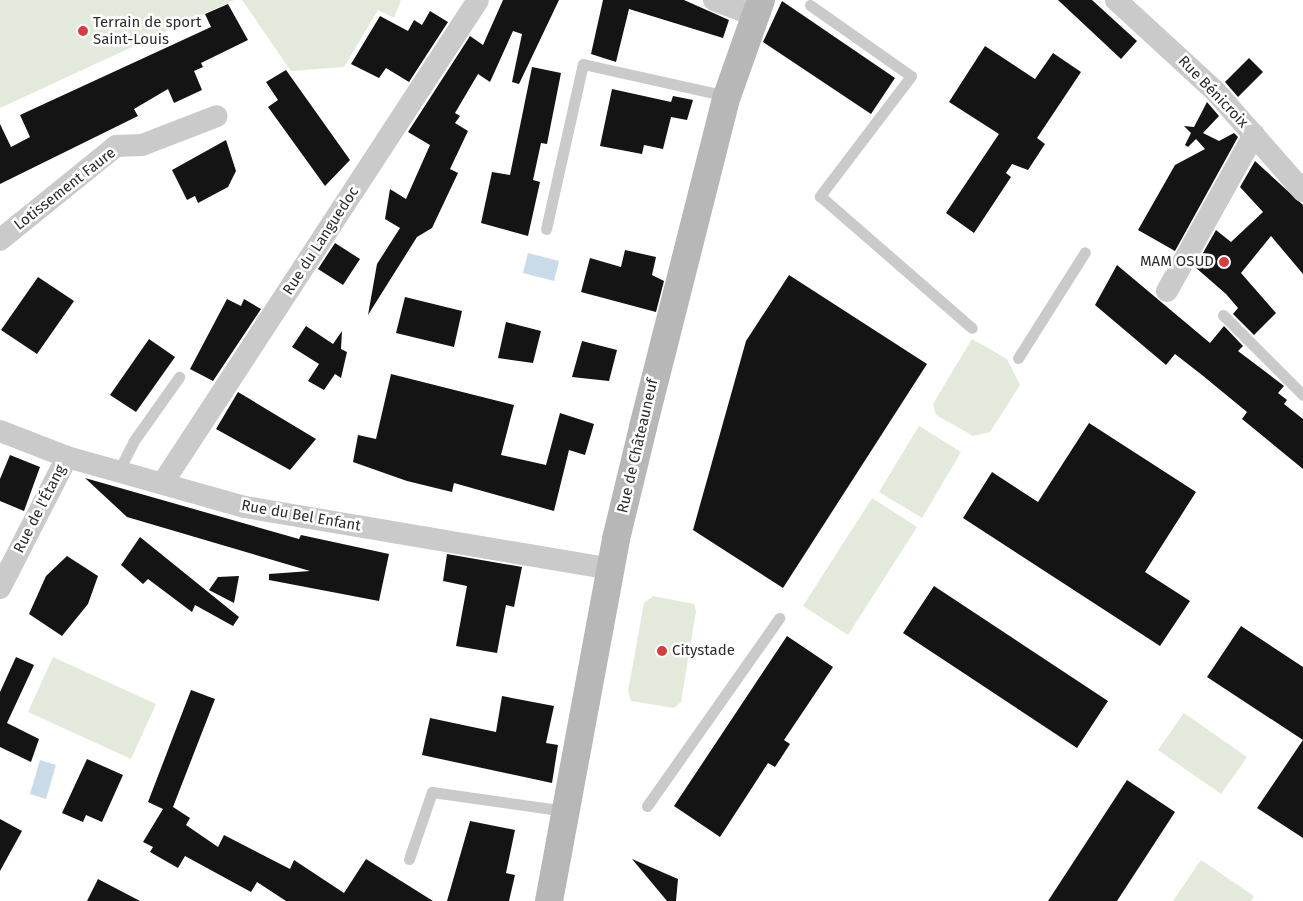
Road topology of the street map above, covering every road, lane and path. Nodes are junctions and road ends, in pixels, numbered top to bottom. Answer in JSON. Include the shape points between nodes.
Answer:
{"nodes":[{"id":1,"x":478,"y":0,"type":"edge"},
{"id":2,"x":714,"y":0,"type":"edge"},
{"id":3,"x":1116,"y":0,"type":"edge"},
{"id":4,"x":810,"y":5,"type":"dead end"},
{"id":5,"x":757,"y":8,"type":"edge"},
{"id":6,"x":727,"y":96,"type":"junction"},
{"id":7,"x":217,"y":116,"type":"dead end"},
{"id":8,"x":1254,"y":135,"type":"junction"},
{"id":9,"x":1303,"y":191,"type":"edge"},
{"id":10,"x":546,"y":229,"type":"dead end"},
{"id":11,"x":0,"y":240,"type":"edge"},
{"id":12,"x":1085,"y":252,"type":"dead end"},
{"id":13,"x":1167,"y":291,"type":"dead end"},
{"id":14,"x":1223,"y":315,"type":"dead end"},
{"id":15,"x":972,"y":328,"type":"dead end"},
{"id":16,"x":1018,"y":358,"type":"dead end"},
{"id":17,"x":180,"y":377,"type":"dead end"},
{"id":18,"x":1303,"y":395,"type":"edge"},
{"id":19,"x":0,"y":431,"type":"edge"},
{"id":20,"x":67,"y":457,"type":"junction"},
{"id":21,"x":119,"y":470,"type":"junction"},
{"id":22,"x":164,"y":481,"type":"junction"},
{"id":23,"x":611,"y":569,"type":"junction"},
{"id":24,"x":0,"y":588,"type":"edge"},
{"id":25,"x":779,"y":618,"type":"dead end"},
{"id":26,"x":646,"y":806,"type":"dead end"},
{"id":27,"x":566,"y":811,"type":"junction"},
{"id":28,"x":409,"y":859,"type":"dead end"},
{"id":29,"x":549,"y":901,"type":"edge"}],
"edges":[{"from":1,"to":22,"type":"street","name":"Rue du Languedoc"},
{"from":2,"to":5,"type":"street"},
{"from":3,"to":8,"type":"street","name":"Rue Bénicroix","via":[[1215,91]]},
{"from":4,"to":15,"type":"lane","via":[[911,76],[820,196]]},
{"from":5,"to":6,"type":"main road","name":"Rue de Châteauneuf"},
{"from":6,"to":10,"type":"lane","via":[[583,64]]},
{"from":6,"to":23,"type":"main road","name":"Rue de Châteauneuf"},
{"from":7,"to":11,"type":"street","name":"Lotissement Faure","via":[[142,145],[116,146]]},
{"from":8,"to":9,"type":"street","name":"Rue Bénicroix"},
{"from":8,"to":13,"type":"street"},
{"from":12,"to":16,"type":"lane"},
{"from":14,"to":18,"type":"lane"},
{"from":17,"to":21,"type":"lane","via":[[133,442]]},
{"from":19,"to":20,"type":"street","name":"Rue du Bel Enfant"},
{"from":20,"to":21,"type":"street","name":"Rue du Bel Enfant"},
{"from":20,"to":24,"type":"street","name":"Rue de l'Étang"},
{"from":21,"to":22,"type":"street","name":"Rue du Bel Enfant"},
{"from":22,"to":23,"type":"street","name":"Rue du Bel Enfant","via":[[245,507]]},
{"from":23,"to":27,"type":"main road","name":"Rue de Châteauneuf"},
{"from":25,"to":26,"type":"lane"},
{"from":27,"to":28,"type":"lane","via":[[432,792]]},
{"from":27,"to":29,"type":"main road","name":"Rue de Châteauneuf"}]}
